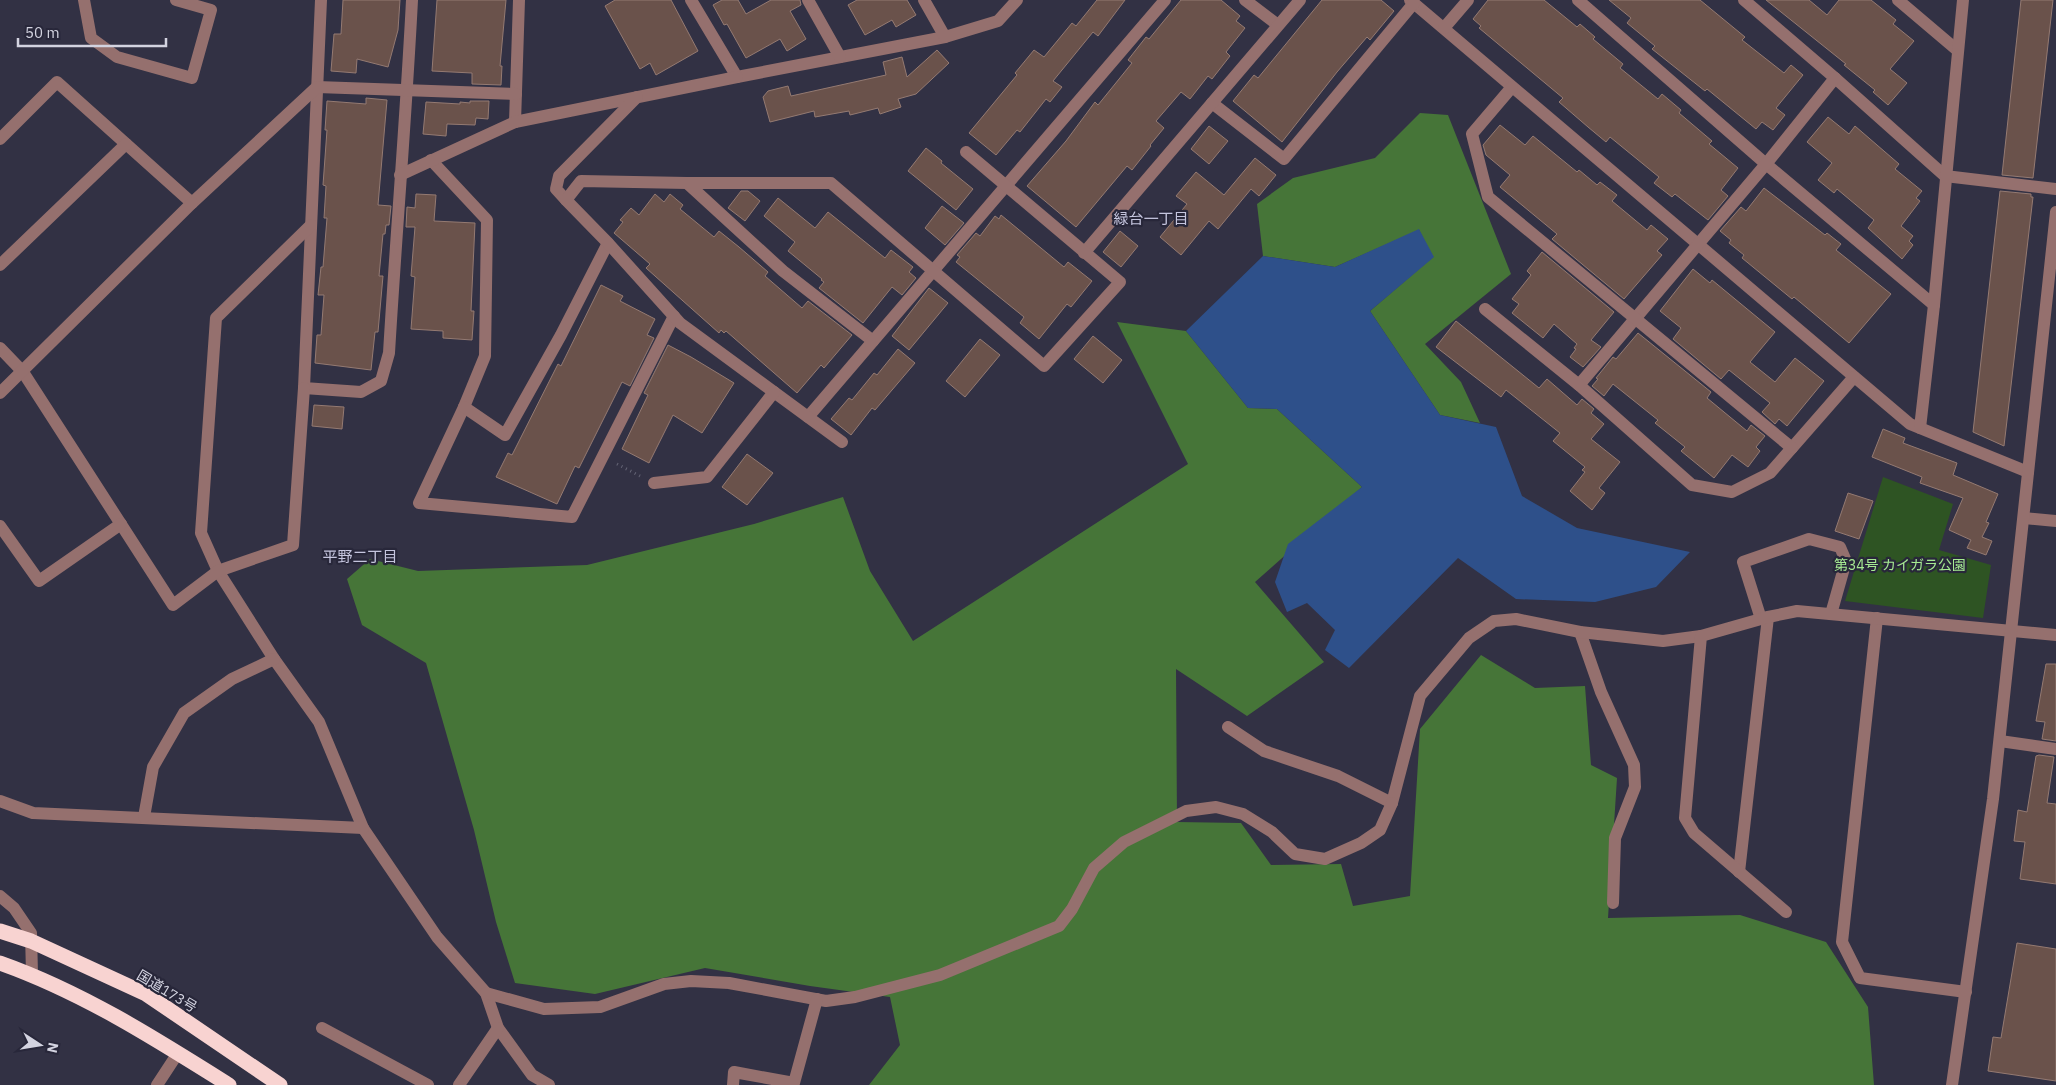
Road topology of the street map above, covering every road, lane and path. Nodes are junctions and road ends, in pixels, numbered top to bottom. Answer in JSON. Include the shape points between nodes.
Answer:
{"nodes":[{"id":1,"x":84,"y":0,"type":"edge"},
{"id":2,"x":176,"y":0,"type":"edge"},
{"id":3,"x":321,"y":0,"type":"edge"},
{"id":4,"x":412,"y":0,"type":"edge"},
{"id":5,"x":519,"y":0,"type":"edge"},
{"id":6,"x":691,"y":0,"type":"edge"},
{"id":7,"x":808,"y":0,"type":"edge"},
{"id":8,"x":924,"y":0,"type":"edge"},
{"id":9,"x":1017,"y":0,"type":"edge"},
{"id":10,"x":1164,"y":0,"type":"edge"},
{"id":11,"x":1245,"y":0,"type":"edge"},
{"id":12,"x":1300,"y":0,"type":"edge"},
{"id":13,"x":1468,"y":0,"type":"edge"},
{"id":14,"x":1578,"y":0,"type":"edge"},
{"id":15,"x":1744,"y":0,"type":"edge"},
{"id":16,"x":1898,"y":0,"type":"edge"},
{"id":17,"x":1963,"y":0,"type":"edge"},
{"id":18,"x":1412,"y":2,"type":"edge"},
{"id":19,"x":1278,"y":25,"type":"junction"},
{"id":20,"x":1444,"y":28,"type":"junction"},
{"id":21,"x":945,"y":37,"type":"junction"},
{"id":22,"x":1957,"y":50,"type":"junction"},
{"id":23,"x":840,"y":57,"type":"junction"},
{"id":24,"x":737,"y":77,"type":"junction"},
{"id":25,"x":1835,"y":78,"type":"junction"},
{"id":26,"x":318,"y":87,"type":"junction"},
{"id":27,"x":1512,"y":87,"type":"junction"},
{"id":28,"x":408,"y":91,"type":"junction"},
{"id":29,"x":516,"y":94,"type":"junction"},
{"id":30,"x":637,"y":97,"type":"junction"},
{"id":31,"x":1212,"y":103,"type":"junction"},
{"id":32,"x":515,"y":122,"type":"junction"},
{"id":33,"x":0,"y":139,"type":"edge"},
{"id":34,"x":126,"y":144,"type":"junction"},
{"id":35,"x":966,"y":152,"type":"dead end"},
{"id":36,"x":431,"y":160,"type":"junction"},
{"id":37,"x":1766,"y":164,"type":"junction"},
{"id":38,"x":400,"y":174,"type":"junction"},
{"id":39,"x":1945,"y":176,"type":"junction"},
{"id":40,"x":687,"y":183,"type":"junction"},
{"id":41,"x":1005,"y":186,"type":"junction"},
{"id":42,"x":2056,"y":189,"type":"edge"},
{"id":43,"x":566,"y":200,"type":"junction"},
{"id":44,"x":192,"y":203,"type":"junction"},
{"id":45,"x":2056,"y":212,"type":"edge"},
{"id":46,"x":311,"y":225,"type":"junction"},
{"id":47,"x":608,"y":243,"type":"junction"},
{"id":48,"x":1698,"y":245,"type":"junction"},
{"id":49,"x":1084,"y":253,"type":"junction"},
{"id":50,"x":0,"y":265,"type":"edge"},
{"id":51,"x":933,"y":271,"type":"junction"},
{"id":52,"x":1934,"y":305,"type":"junction"},
{"id":53,"x":1484,"y":309,"type":"dead end"},
{"id":54,"x":674,"y":316,"type":"junction"},
{"id":55,"x":1635,"y":318,"type":"junction"},
{"id":56,"x":873,"y":341,"type":"junction"},
{"id":57,"x":0,"y":348,"type":"edge"},
{"id":58,"x":22,"y":371,"type":"junction"},
{"id":59,"x":1854,"y":377,"type":"junction"},
{"id":60,"x":1579,"y":385,"type":"junction"},
{"id":61,"x":304,"y":388,"type":"junction"},
{"id":62,"x":0,"y":392,"type":"edge"},
{"id":63,"x":774,"y":392,"type":"junction"},
{"id":64,"x":464,"y":407,"type":"junction"},
{"id":65,"x":808,"y":417,"type":"junction"},
{"id":66,"x":1920,"y":428,"type":"junction"},
{"id":67,"x":842,"y":442,"type":"dead end"},
{"id":68,"x":1792,"y":448,"type":"junction"},
{"id":69,"x":603,"y":456,"type":"junction"},
{"id":70,"x":2028,"y":472,"type":"junction"},
{"id":71,"x":654,"y":483,"type":"joint"},
{"id":72,"x":2024,"y":518,"type":"junction"},
{"id":73,"x":2056,"y":522,"type":"edge"},
{"id":74,"x":121,"y":524,"type":"junction"},
{"id":75,"x":0,"y":526,"type":"edge"},
{"id":76,"x":218,"y":571,"type":"junction"},
{"id":77,"x":1832,"y":614,"type":"junction"},
{"id":78,"x":1765,"y":618,"type":"junction"},
{"id":79,"x":1876,"y":618,"type":"junction"},
{"id":80,"x":2011,"y":631,"type":"junction"},
{"id":81,"x":1580,"y":632,"type":"junction"},
{"id":82,"x":2056,"y":635,"type":"edge"},
{"id":83,"x":1701,"y":636,"type":"junction"},
{"id":84,"x":274,"y":659,"type":"junction"},
{"id":85,"x":1228,"y":727,"type":"dead end"},
{"id":86,"x":2000,"y":741,"type":"junction"},
{"id":87,"x":2056,"y":749,"type":"edge"},
{"id":88,"x":0,"y":801,"type":"edge"},
{"id":89,"x":1392,"y":802,"type":"junction"},
{"id":90,"x":144,"y":817,"type":"junction"},
{"id":91,"x":363,"y":828,"type":"junction"},
{"id":92,"x":1739,"y":872,"type":"junction"},
{"id":93,"x":0,"y":896,"type":"edge"},
{"id":94,"x":1613,"y":903,"type":"dead end"},
{"id":95,"x":1786,"y":912,"type":"dead end"},
{"id":96,"x":0,"y":931,"type":"edge"},
{"id":97,"x":31,"y":941,"type":"junction"},
{"id":98,"x":0,"y":963,"type":"edge"},
{"id":99,"x":32,"y":974,"type":"junction"},
{"id":100,"x":1966,"y":992,"type":"junction"},
{"id":101,"x":486,"y":993,"type":"junction"},
{"id":102,"x":816,"y":999,"type":"junction"},
{"id":103,"x":322,"y":1028,"type":"dead end"},
{"id":104,"x":498,"y":1028,"type":"junction"},
{"id":105,"x":178,"y":1053,"type":"junction"},
{"id":106,"x":157,"y":1085,"type":"edge"},
{"id":107,"x":229,"y":1085,"type":"edge"},
{"id":108,"x":280,"y":1085,"type":"edge"},
{"id":109,"x":428,"y":1085,"type":"edge"},
{"id":110,"x":459,"y":1085,"type":"edge"},
{"id":111,"x":549,"y":1085,"type":"edge"},
{"id":112,"x":733,"y":1085,"type":"edge"},
{"id":113,"x":1952,"y":1085,"type":"edge"}],
"edges":[{"from":1,"to":2,"type":"street","via":[[91,38],[117,57],[192,78],[211,10]]},
{"from":3,"to":26,"type":"street"},
{"from":4,"to":28,"type":"street"},
{"from":5,"to":29,"type":"street"},
{"from":6,"to":24,"type":"street"},
{"from":7,"to":23,"type":"street"},
{"from":8,"to":21,"type":"street"},
{"from":9,"to":21,"type":"street","via":[[998,21]]},
{"from":10,"to":41,"type":"street"},
{"from":11,"to":19,"type":"street"},
{"from":12,"to":19,"type":"street"},
{"from":13,"to":20,"type":"street"},
{"from":14,"to":37,"type":"street"},
{"from":15,"to":25,"type":"street"},
{"from":16,"to":22,"type":"street"},
{"from":17,"to":22,"type":"street"},
{"from":18,"to":20,"type":"street"},
{"from":18,"to":31,"type":"street","via":[[1284,159]]},
{"from":19,"to":31,"type":"street"},
{"from":20,"to":27,"type":"street"},
{"from":21,"to":23,"type":"street"},
{"from":22,"to":39,"type":"street"},
{"from":23,"to":24,"type":"street"},
{"from":24,"to":30,"type":"street"},
{"from":25,"to":37,"type":"street"},
{"from":25,"to":39,"type":"street"},
{"from":26,"to":28,"type":"street"},
{"from":26,"to":44,"type":"street"},
{"from":26,"to":46,"type":"street"},
{"from":27,"to":48,"type":"street"},
{"from":27,"to":55,"type":"street","via":[[1472,134],[1488,196]]},
{"from":28,"to":29,"type":"street"},
{"from":28,"to":38,"type":"street"},
{"from":29,"to":32,"type":"street"},
{"from":30,"to":32,"type":"street"},
{"from":30,"to":43,"type":"street","via":[[559,176],[556,189]]},
{"from":31,"to":49,"type":"street"},
{"from":32,"to":36,"type":"street"},
{"from":33,"to":34,"type":"street","via":[[57,82]]},
{"from":34,"to":44,"type":"street"},
{"from":34,"to":50,"type":"street"},
{"from":35,"to":41,"type":"street"},
{"from":36,"to":38,"type":"street"},
{"from":36,"to":64,"type":"street","via":[[486,220],[486,356]]},
{"from":37,"to":48,"type":"street"},
{"from":37,"to":52,"type":"street"},
{"from":38,"to":61,"type":"street","via":[[389,353],[381,381],[362,392]]},
{"from":39,"to":42,"type":"street"},
{"from":39,"to":52,"type":"street"},
{"from":40,"to":43,"type":"street","via":[[581,181]]},
{"from":40,"to":51,"type":"street","via":[[831,183]]},
{"from":40,"to":56,"type":"street","via":[[783,271]]},
{"from":41,"to":49,"type":"street"},
{"from":41,"to":51,"type":"street"},
{"from":43,"to":47,"type":"street"},
{"from":44,"to":58,"type":"street"},
{"from":45,"to":70,"type":"street"},
{"from":46,"to":61,"type":"street"},
{"from":46,"to":76,"type":"street","via":[[216,318],[201,533]]},
{"from":47,"to":54,"type":"street"},
{"from":47,"to":64,"type":"street","via":[[505,436]]},
{"from":48,"to":55,"type":"street"},
{"from":48,"to":59,"type":"street"},
{"from":49,"to":51,"type":"street","via":[[1120,282],[1044,366]]},
{"from":51,"to":56,"type":"street"},
{"from":52,"to":66,"type":"street"},
{"from":53,"to":60,"type":"street"},
{"from":54,"to":63,"type":"street"},
{"from":54,"to":69,"type":"street"},
{"from":55,"to":60,"type":"street"},
{"from":55,"to":68,"type":"street"},
{"from":56,"to":65,"type":"street"},
{"from":57,"to":58,"type":"street"},
{"from":58,"to":62,"type":"street"},
{"from":58,"to":74,"type":"street"},
{"from":59,"to":66,"type":"street","via":[[1910,424]]},
{"from":59,"to":68,"type":"street"},
{"from":60,"to":68,"type":"street","via":[[1692,485],[1732,492],[1770,473]]},
{"from":61,"to":76,"type":"street","via":[[293,545]]},
{"from":63,"to":65,"type":"street"},
{"from":63,"to":71,"type":"street","via":[[707,478]]},
{"from":64,"to":69,"type":"street","via":[[419,503],[572,517]]},
{"from":65,"to":67,"type":"street"},
{"from":66,"to":70,"type":"street"},
{"from":69,"to":71,"type":"path"},
{"from":70,"to":72,"type":"street"},
{"from":72,"to":73,"type":"street"},
{"from":72,"to":80,"type":"street"},
{"from":74,"to":75,"type":"street","via":[[39,581]]},
{"from":74,"to":76,"type":"street","via":[[173,605]]},
{"from":76,"to":84,"type":"street"},
{"from":77,"to":78,"type":"street","via":[[1797,611]]},
{"from":77,"to":78,"type":"street","via":[[1846,561],[1840,547],[1809,539],[1744,562]]},
{"from":77,"to":79,"type":"street"},
{"from":78,"to":83,"type":"street"},
{"from":78,"to":92,"type":"street"},
{"from":79,"to":80,"type":"street"},
{"from":79,"to":100,"type":"street","via":[[1842,942],[1860,978]]},
{"from":80,"to":82,"type":"street"},
{"from":80,"to":86,"type":"street"},
{"from":81,"to":83,"type":"street","via":[[1663,641]]},
{"from":81,"to":89,"type":"street","via":[[1516,619],[1494,621],[1470,638],[1420,696]]},
{"from":81,"to":94,"type":"street","via":[[1601,692],[1634,765],[1635,787],[1615,838]]},
{"from":83,"to":92,"type":"street","via":[[1685,818],[1694,833]]},
{"from":84,"to":90,"type":"street","via":[[232,679],[184,713],[153,767]]},
{"from":84,"to":91,"type":"street","via":[[319,722]]},
{"from":85,"to":89,"type":"street","via":[[1264,751],[1338,776]]},
{"from":86,"to":87,"type":"street"},
{"from":86,"to":100,"type":"street"},
{"from":88,"to":90,"type":"street","via":[[33,813]]},
{"from":89,"to":102,"type":"street","via":[[1380,830],[1361,843],[1325,859],[1295,854],[1272,832],[1243,814],[1216,807],[1186,811],[1124,842],[1094,868],[1059,926],[940,975],[855,997],[826,1001]]},
{"from":90,"to":91,"type":"street"},
{"from":91,"to":101,"type":"street","via":[[437,937]]},
{"from":92,"to":95,"type":"street"},
{"from":93,"to":97,"type":"street","via":[[14,908],[31,933]]},
{"from":96,"to":97,"type":"highway","name":"国道173号"},
{"from":97,"to":99,"type":"street"},
{"from":97,"to":108,"type":"highway","name":"国道173号","via":[[146,994]]},
{"from":98,"to":99,"type":"highway"},
{"from":99,"to":105,"type":"highway"},
{"from":100,"to":113,"type":"street"},
{"from":101,"to":102,"type":"street","via":[[544,1009],[600,1007],[664,984],[691,981],[729,982]]},
{"from":101,"to":104,"type":"street"},
{"from":102,"to":112,"type":"street","via":[[794,1083],[734,1072]]},
{"from":103,"to":109,"type":"street"},
{"from":104,"to":110,"type":"street"},
{"from":104,"to":111,"type":"street","via":[[532,1075]]},
{"from":105,"to":106,"type":"street"},
{"from":105,"to":107,"type":"highway"}]}
